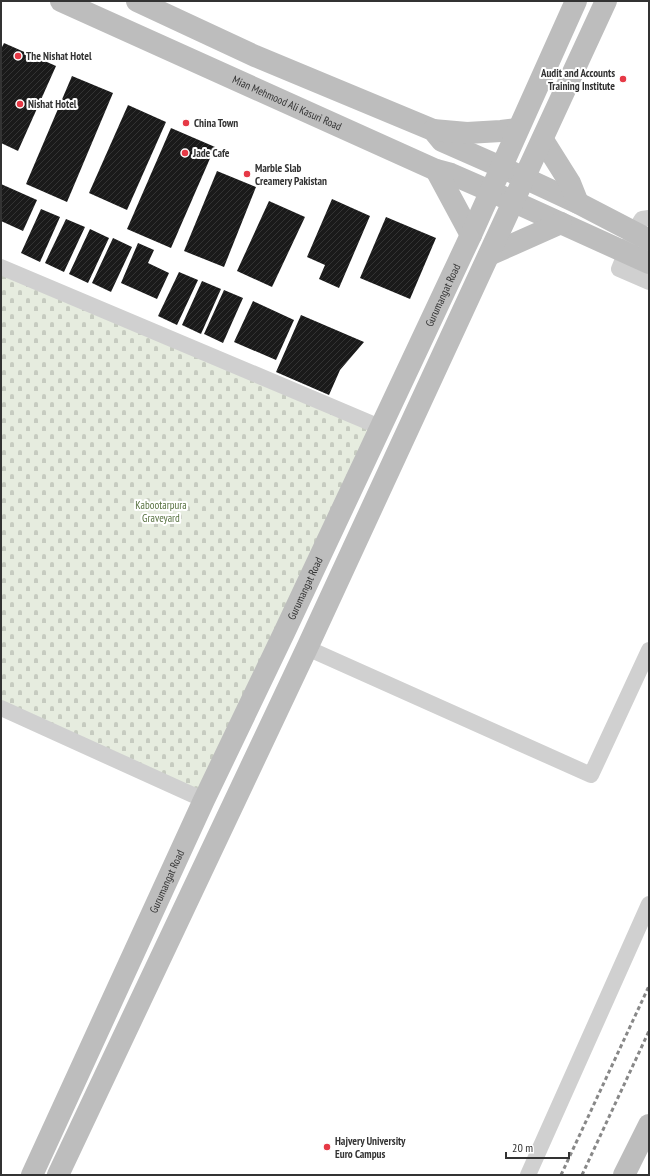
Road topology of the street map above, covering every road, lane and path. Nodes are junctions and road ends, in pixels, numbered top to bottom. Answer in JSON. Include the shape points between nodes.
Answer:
{"nodes":[{"id":1,"x":61,"y":1,"type":"edge"},
{"id":2,"x":136,"y":1,"type":"edge"},
{"id":3,"x":576,"y":1,"type":"edge"},
{"id":4,"x":606,"y":1,"type":"edge"},
{"id":5,"x":255,"y":56,"type":"junction"},
{"id":6,"x":241,"y":82,"type":"junction"},
{"id":7,"x":518,"y":129,"type":"junction"},
{"id":8,"x":433,"y":130,"type":"junction"},
{"id":9,"x":543,"y":140,"type":"junction"},
{"id":10,"x":501,"y":166,"type":"junction"},
{"id":11,"x":436,"y":170,"type":"junction"},
{"id":12,"x":525,"y":178,"type":"junction"},
{"id":13,"x":490,"y":191,"type":"junction"},
{"id":14,"x":514,"y":202,"type":"junction"},
{"id":15,"x":578,"y":203,"type":"junction"},
{"id":16,"x":561,"y":224,"type":"junction"},
{"id":17,"x":644,"y":230,"type":"edge"},
{"id":18,"x":471,"y":234,"type":"junction"},
{"id":19,"x":625,"y":253,"type":"junction"},
{"id":20,"x":489,"y":255,"type":"junction"},
{"id":21,"x":649,"y":263,"type":"edge"},
{"id":22,"x":1,"y":266,"type":"edge"},
{"id":23,"x":649,"y":282,"type":"edge"},
{"id":24,"x":380,"y":428,"type":"junction"},
{"id":25,"x":307,"y":648,"type":"junction"},
{"id":26,"x":649,"y":650,"type":"edge"},
{"id":27,"x":1,"y":708,"type":"edge"},
{"id":28,"x":204,"y":800,"type":"junction"},
{"id":29,"x":649,"y":904,"type":"edge"},
{"id":30,"x":649,"y":1125,"type":"edge"},
{"id":31,"x":32,"y":1175,"type":"edge"},
{"id":32,"x":58,"y":1175,"type":"edge"},
{"id":33,"x":528,"y":1175,"type":"edge"},
{"id":34,"x":624,"y":1175,"type":"edge"}],
"edges":[{"from":1,"to":6,"type":"main road","name":"Mian Mehmood Ali Kasuri Road"},
{"from":2,"to":5,"type":"main road"},
{"from":3,"to":7,"type":"main road","name":"Gurumangat Road"},
{"from":4,"to":9,"type":"main road"},
{"from":5,"to":6,"type":"main road"},
{"from":5,"to":8,"type":"main road"},
{"from":6,"to":11,"type":"main road","name":"Mian Mehmood Ali Kasuri Road"},
{"from":7,"to":8,"type":"main road","via":[[467,133]]},
{"from":7,"to":10,"type":"main road","name":"Gurumangat Road"},
{"from":8,"to":10,"type":"main road","via":[[442,141]]},
{"from":9,"to":12,"type":"main road"},
{"from":9,"to":15,"type":"main road","via":[[570,183]]},
{"from":10,"to":12,"type":"main road"},
{"from":10,"to":13,"type":"main road","name":"Gurumangat Road"},
{"from":11,"to":13,"type":"main road","name":"Mian Mehmood Ali Kasuri Road"},
{"from":11,"to":18,"type":"main road"},
{"from":12,"to":14,"type":"main road"},
{"from":12,"to":15,"type":"main road"},
{"from":13,"to":14,"type":"main road","name":"Mian Mehmood Ali Kasuri Road"},
{"from":13,"to":18,"type":"main road","name":"Gurumangat Road"},
{"from":14,"to":16,"type":"main road","name":"Mian Mehmood Ali Kasuri Road"},
{"from":14,"to":20,"type":"main road"},
{"from":15,"to":17,"type":"main road"},
{"from":16,"to":19,"type":"main road","name":"Mian Mehmood Ali Kasuri Road"},
{"from":16,"to":20,"type":"main road"},
{"from":17,"to":19,"type":"street"},
{"from":18,"to":24,"type":"main road","name":"Gurumangat Road"},
{"from":19,"to":21,"type":"main road","name":"Mian Mehmood Ali Kasuri Road"},
{"from":19,"to":23,"type":"street","via":[[619,269]]},
{"from":20,"to":25,"type":"main road"},
{"from":22,"to":24,"type":"street"},
{"from":24,"to":28,"type":"main road","name":"Gurumangat Road"},
{"from":25,"to":26,"type":"street","via":[[591,775]]},
{"from":25,"to":32,"type":"main road"},
{"from":27,"to":28,"type":"street"},
{"from":28,"to":31,"type":"main road","name":"Gurumangat Road"},
{"from":29,"to":33,"type":"street"},
{"from":30,"to":34,"type":"main road"}]}
